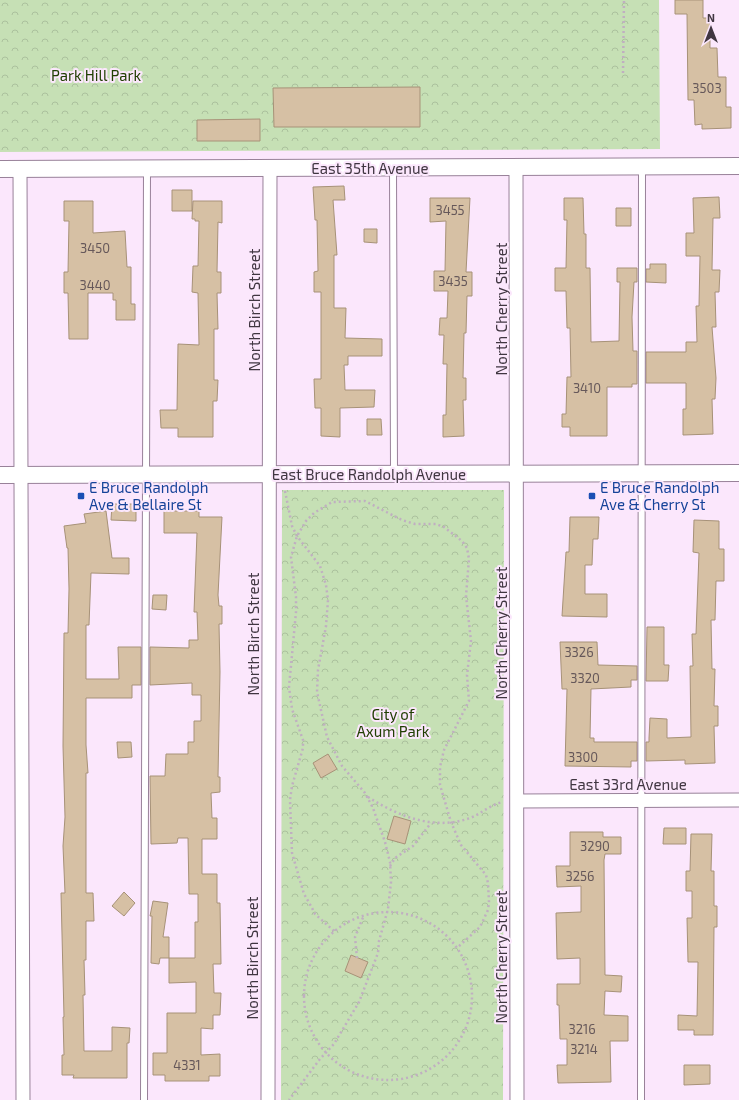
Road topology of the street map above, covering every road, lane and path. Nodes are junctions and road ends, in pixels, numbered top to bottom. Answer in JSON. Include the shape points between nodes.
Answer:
{"nodes":[{"id":1,"x":624,"y":0,"type":"edge"},
{"id":2,"x":623,"y":74,"type":"dead end"},
{"id":3,"x":739,"y":166,"type":"edge"},
{"id":4,"x":516,"y":167,"type":"junction"},
{"id":5,"x":642,"y":167,"type":"junction"},
{"id":6,"x":394,"y":168,"type":"junction"},
{"id":7,"x":0,"y":169,"type":"edge"},
{"id":8,"x":20,"y":169,"type":"junction"},
{"id":9,"x":147,"y":169,"type":"junction"},
{"id":10,"x":270,"y":169,"type":"junction"},
{"id":11,"x":739,"y":473,"type":"edge"},
{"id":12,"x":269,"y":474,"type":"junction"},
{"id":13,"x":394,"y":474,"type":"junction"},
{"id":14,"x":518,"y":474,"type":"junction"},
{"id":15,"x":641,"y":474,"type":"junction"},
{"id":16,"x":0,"y":475,"type":"edge"},
{"id":17,"x":21,"y":475,"type":"junction"},
{"id":18,"x":144,"y":475,"type":"junction"},
{"id":19,"x":285,"y":491,"type":"dead end"},
{"id":20,"x":297,"y":536,"type":"junction"},
{"id":21,"x":367,"y":797,"type":"junction"},
{"id":22,"x":641,"y":800,"type":"junction"},
{"id":23,"x":739,"y":800,"type":"edge"},
{"id":24,"x":517,"y":801,"type":"junction"},
{"id":25,"x":452,"y":822,"type":"junction"},
{"id":26,"x":432,"y":823,"type":"junction"},
{"id":27,"x":390,"y":866,"type":"junction"},
{"id":28,"x":387,"y":911,"type":"junction"},
{"id":29,"x":364,"y":915,"type":"junction"},
{"id":30,"x":334,"y":932,"type":"junction"},
{"id":31,"x":458,"y":947,"type":"junction"},
{"id":32,"x":357,"y":958,"type":"dead end"},
{"id":33,"x":326,"y":1052,"type":"junction"},
{"id":34,"x":23,"y":1100,"type":"edge"},
{"id":35,"x":144,"y":1100,"type":"edge"},
{"id":36,"x":268,"y":1100,"type":"edge"},
{"id":37,"x":290,"y":1100,"type":"edge"},
{"id":38,"x":517,"y":1100,"type":"edge"},
{"id":39,"x":641,"y":1100,"type":"edge"}],
"edges":[{"from":1,"to":2,"type":"path"},
{"from":3,"to":5,"type":"street","name":"East 35th Avenue"},
{"from":4,"to":5,"type":"street","name":"East 35th Avenue"},
{"from":4,"to":6,"type":"street","name":"East 35th Avenue"},
{"from":4,"to":14,"type":"street","name":"North Cherry Street"},
{"from":5,"to":15,"type":"lane"},
{"from":6,"to":10,"type":"street","name":"East 35th Avenue"},
{"from":6,"to":13,"type":"lane"},
{"from":7,"to":8,"type":"street","name":"East 35th Avenue"},
{"from":8,"to":9,"type":"street","name":"East 35th Avenue"},
{"from":8,"to":17,"type":"street"},
{"from":9,"to":10,"type":"street","name":"East 35th Avenue"},
{"from":9,"to":18,"type":"lane"},
{"from":10,"to":12,"type":"street","name":"North Birch Street"},
{"from":11,"to":15,"type":"street","name":"East Bruce Randolph Avenue"},
{"from":12,"to":13,"type":"street","name":"East Bruce Randolph Avenue"},
{"from":12,"to":18,"type":"street","name":"East Bruce Randolph Avenue"},
{"from":12,"to":36,"type":"street","name":"North Birch Street"},
{"from":13,"to":14,"type":"street","name":"East Bruce Randolph Avenue"},
{"from":14,"to":15,"type":"street","name":"East Bruce Randolph Avenue"},
{"from":14,"to":24,"type":"street","name":"North Cherry Street"},
{"from":15,"to":22,"type":"lane"},
{"from":16,"to":17,"type":"street","name":"East Bruce Randolph Avenue"},
{"from":17,"to":18,"type":"street","name":"East Bruce Randolph Avenue"},
{"from":17,"to":34,"type":"street"},
{"from":18,"to":35,"type":"lane"},
{"from":19,"to":20,"type":"path","via":[[292,526]]},
{"from":20,"to":21,"type":"path","via":[[320,566],[326,585],[326,626],[317,692],[327,737],[342,766]]},
{"from":20,"to":25,"type":"path","via":[[306,522],[324,506],[332,502],[364,501],[402,520],[444,527],[467,548],[470,568],[467,608],[472,641],[467,675],[470,701],[444,750],[439,776]]},
{"from":20,"to":30,"type":"path","via":[[291,557],[296,612],[289,686],[292,709],[304,748],[291,793],[290,842],[304,894],[315,914]]},
{"from":21,"to":26,"type":"path","via":[[389,810]]},
{"from":21,"to":27,"type":"path","via":[[380,822]]},
{"from":22,"to":23,"type":"street","name":"East 33rd Avenue"},
{"from":22,"to":24,"type":"street","name":"East 33rd Avenue"},
{"from":22,"to":39,"type":"lane"},
{"from":24,"to":25,"type":"path","via":[[501,802],[472,817]]},
{"from":24,"to":38,"type":"street","name":"North Cherry Street"},
{"from":25,"to":26,"type":"path"},
{"from":25,"to":31,"type":"path","via":[[461,845],[486,875],[490,893],[488,910],[480,927]]},
{"from":26,"to":27,"type":"path","via":[[414,846],[395,858]]},
{"from":27,"to":28,"type":"path"},
{"from":28,"to":29,"type":"path"},
{"from":28,"to":31,"type":"path","via":[[402,912],[425,919],[444,932]]},
{"from":28,"to":33,"type":"path","via":[[378,954],[366,988],[334,1044]]},
{"from":29,"to":30,"type":"path","via":[[344,924]]},
{"from":29,"to":32,"type":"path","via":[[355,937]]},
{"from":30,"to":33,"type":"path","via":[[319,948],[305,979],[307,1019],[312,1033]]},
{"from":31,"to":33,"type":"path","via":[[471,975],[472,1009],[461,1039],[452,1052],[438,1064],[412,1077],[384,1080],[353,1072],[340,1065]]},
{"from":33,"to":37,"type":"path","via":[[300,1083]]}]}
